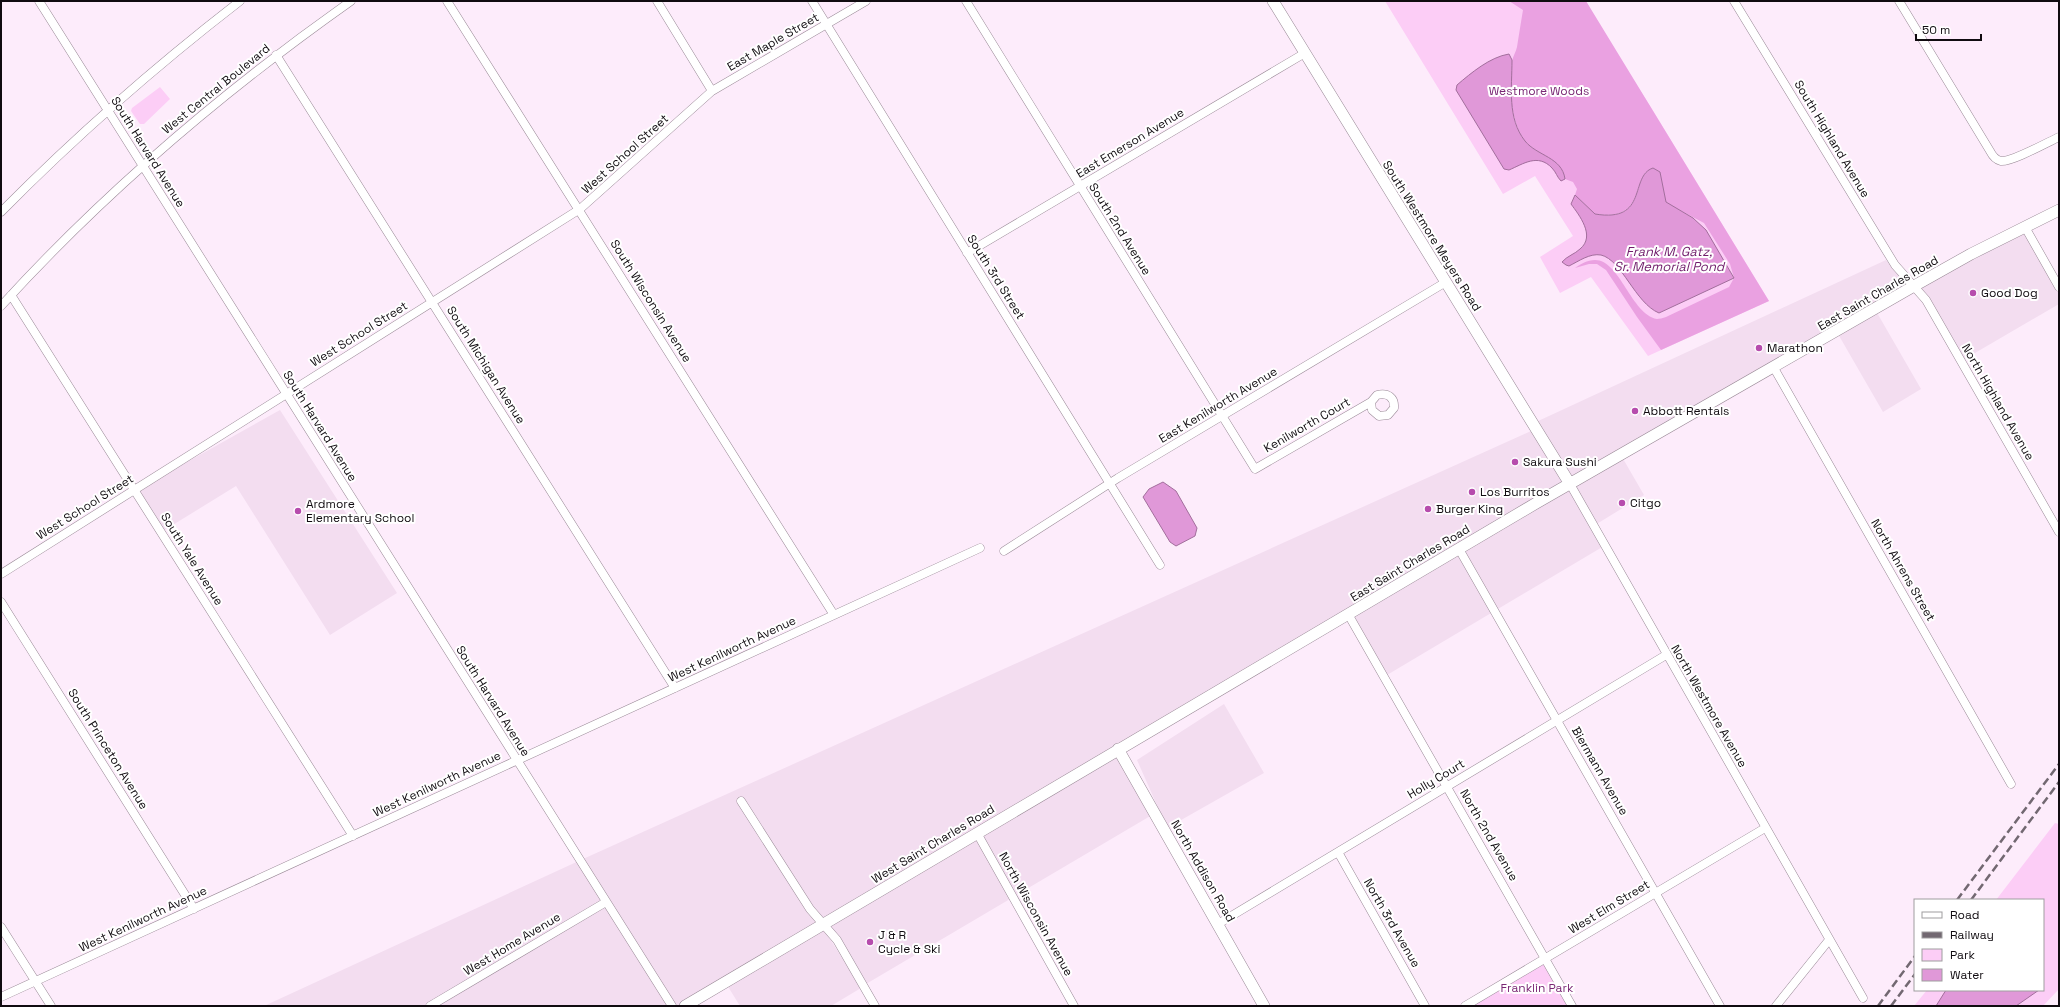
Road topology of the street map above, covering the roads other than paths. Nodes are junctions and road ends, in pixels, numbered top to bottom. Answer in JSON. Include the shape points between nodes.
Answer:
{"nodes":[{"id":1,"x":39,"y":1,"type":"edge"},
{"id":2,"x":240,"y":1,"type":"edge"},
{"id":3,"x":351,"y":1,"type":"edge"},
{"id":4,"x":447,"y":1,"type":"edge"},
{"id":5,"x":657,"y":1,"type":"edge"},
{"id":6,"x":812,"y":1,"type":"edge"},
{"id":7,"x":866,"y":1,"type":"edge"},
{"id":8,"x":966,"y":1,"type":"edge"},
{"id":9,"x":1273,"y":1,"type":"edge"},
{"id":10,"x":1734,"y":1,"type":"edge"},
{"id":11,"x":1899,"y":1,"type":"edge"},
{"id":12,"x":827,"y":24,"type":"junction"},
{"id":13,"x":1305,"y":53,"type":"junction"},
{"id":14,"x":276,"y":55,"type":"junction"},
{"id":15,"x":712,"y":91,"type":"junction"},
{"id":16,"x":107,"y":110,"type":"junction"},
{"id":17,"x":2059,"y":137,"type":"edge"},
{"id":18,"x":143,"y":167,"type":"junction"},
{"id":19,"x":1080,"y":186,"type":"junction"},
{"id":20,"x":580,"y":209,"type":"junction"},
{"id":21,"x":2059,"y":210,"type":"edge"},
{"id":22,"x":1,"y":212,"type":"edge"},
{"id":23,"x":2025,"y":227,"type":"junction"},
{"id":24,"x":967,"y":253,"type":"junction"},
{"id":25,"x":1446,"y":282,"type":"junction"},
{"id":26,"x":1914,"y":286,"type":"junction"},
{"id":27,"x":2059,"y":287,"type":"edge"},
{"id":28,"x":12,"y":294,"type":"junction"},
{"id":29,"x":432,"y":302,"type":"junction"},
{"id":30,"x":1,"y":306,"type":"edge"},
{"id":31,"x":1774,"y":368,"type":"junction"},
{"id":32,"x":286,"y":394,"type":"junction"},
{"id":33,"x":1371,"y":402,"type":"dead end"},
{"id":34,"x":1222,"y":416,"type":"junction"},
{"id":35,"x":1255,"y":469,"type":"joint"},
{"id":36,"x":1109,"y":483,"type":"junction"},
{"id":37,"x":1570,"y":484,"type":"junction"},
{"id":38,"x":135,"y":490,"type":"junction"},
{"id":39,"x":2059,"y":532,"type":"edge"},
{"id":40,"x":980,"y":548,"type":"dead end"},
{"id":41,"x":1459,"y":549,"type":"junction"},
{"id":42,"x":1004,"y":551,"type":"dead end"},
{"id":43,"x":1160,"y":565,"type":"dead end"},
{"id":44,"x":1,"y":574,"type":"edge"},
{"id":45,"x":1,"y":602,"type":"edge"},
{"id":46,"x":1348,"y":614,"type":"junction"},
{"id":47,"x":834,"y":615,"type":"junction"},
{"id":48,"x":1666,"y":655,"type":"junction"},
{"id":49,"x":675,"y":688,"type":"junction"},
{"id":50,"x":1194,"y":705,"type":"joint"},
{"id":51,"x":1557,"y":720,"type":"junction"},
{"id":52,"x":1118,"y":750,"type":"junction"},
{"id":53,"x":516,"y":760,"type":"junction"},
{"id":54,"x":2011,"y":784,"type":"dead end"},
{"id":55,"x":1447,"y":787,"type":"junction"},
{"id":56,"x":741,"y":801,"type":"dead end"},
{"id":57,"x":1765,"y":828,"type":"junction"},
{"id":58,"x":977,"y":833,"type":"junction"},
{"id":59,"x":353,"y":836,"type":"junction"},
{"id":60,"x":1338,"y":852,"type":"junction"},
{"id":61,"x":1656,"y":893,"type":"junction"},
{"id":62,"x":606,"y":902,"type":"junction"},
{"id":63,"x":194,"y":909,"type":"junction"},
{"id":64,"x":823,"y":924,"type":"junction"},
{"id":65,"x":1218,"y":924,"type":"junction"},
{"id":66,"x":1,"y":927,"type":"edge"},
{"id":67,"x":1829,"y":940,"type":"junction"},
{"id":68,"x":1545,"y":958,"type":"junction"},
{"id":69,"x":35,"y":981,"type":"junction"},
{"id":70,"x":1,"y":997,"type":"edge"},
{"id":71,"x":1863,"y":998,"type":"dead end"},
{"id":72,"x":51,"y":1006,"type":"edge"},
{"id":73,"x":430,"y":1006,"type":"edge"},
{"id":74,"x":672,"y":1006,"type":"edge"},
{"id":75,"x":685,"y":1006,"type":"edge"},
{"id":76,"x":875,"y":1006,"type":"edge"},
{"id":77,"x":1074,"y":1006,"type":"edge"},
{"id":78,"x":1264,"y":1006,"type":"edge"},
{"id":79,"x":1426,"y":1006,"type":"edge"},
{"id":80,"x":1465,"y":1006,"type":"edge"},
{"id":81,"x":1572,"y":1006,"type":"edge"},
{"id":82,"x":1720,"y":1006,"type":"edge"},
{"id":83,"x":1776,"y":1006,"type":"edge"}],
"edges":[{"from":1,"to":16,"type":"street","name":"South Harvard Avenue"},
{"from":2,"to":16,"type":"street"},
{"from":3,"to":14,"type":"street","name":"West Central Boulevard"},
{"from":4,"to":20,"type":"street","name":"South Wisconsin Avenue"},
{"from":5,"to":15,"type":"street"},
{"from":6,"to":12,"type":"street","name":"South 3rd Street"},
{"from":7,"to":12,"type":"street","name":"East Maple Street"},
{"from":8,"to":19,"type":"street","name":"South 2nd Avenue"},
{"from":9,"to":13,"type":"main road","name":"South Westmore Meyers Road"},
{"from":10,"to":26,"type":"street","name":"South Highland Avenue","via":[[1894,265]]},
{"from":11,"to":17,"type":"street","via":[[1990,151],[1999,161],[2012,158]]},
{"from":12,"to":15,"type":"street","name":"East Maple Street"},
{"from":12,"to":24,"type":"street","name":"South 3rd Street"},
{"from":13,"to":19,"type":"street","name":"East Emerson Avenue"},
{"from":13,"to":25,"type":"main road","name":"South Westmore Meyers Road"},
{"from":14,"to":18,"type":"street","name":"West Central Boulevard"},
{"from":14,"to":29,"type":"street","name":"South Michigan Avenue"},
{"from":15,"to":20,"type":"street","name":"West School Street"},
{"from":16,"to":18,"type":"street","name":"South Harvard Avenue"},
{"from":16,"to":22,"type":"street"},
{"from":18,"to":28,"type":"street","name":"West Central Boulevard","via":[[74,231]]},
{"from":18,"to":32,"type":"street","name":"South Harvard Avenue"},
{"from":19,"to":24,"type":"street","name":"East Emerson Avenue"},
{"from":19,"to":34,"type":"street","name":"South 2nd Avenue"},
{"from":20,"to":29,"type":"street","name":"West School Street"},
{"from":20,"to":47,"type":"street","name":"South Wisconsin Avenue"},
{"from":21,"to":23,"type":"main road","name":"East Saint Charles Road"},
{"from":23,"to":26,"type":"main road","name":"East Saint Charles Road"},
{"from":23,"to":27,"type":"street"},
{"from":24,"to":36,"type":"street","name":"South 3rd Street"},
{"from":25,"to":34,"type":"street","name":"East Kenilworth Avenue"},
{"from":25,"to":37,"type":"main road","name":"South Westmore Meyers Road"},
{"from":26,"to":31,"type":"main road","name":"East Saint Charles Road"},
{"from":26,"to":39,"type":"street","name":"North Highland Avenue","via":[[1926,300]]},
{"from":28,"to":30,"type":"street","name":"West Central Boulevard"},
{"from":28,"to":38,"type":"street","name":"South Yale Avenue"},
{"from":29,"to":32,"type":"street","name":"West School Street"},
{"from":29,"to":49,"type":"street","name":"South Michigan Avenue"},
{"from":31,"to":37,"type":"main road","name":"East Saint Charles Road"},
{"from":31,"to":54,"type":"street","name":"North Ahrens Street"},
{"from":32,"to":38,"type":"street","name":"West School Street"},
{"from":32,"to":53,"type":"street","name":"South Harvard Avenue"},
{"from":33,"to":35,"type":"street","name":"Kenilworth Court"},
{"from":34,"to":35,"type":"street","name":"South 2nd Avenue"},
{"from":34,"to":36,"type":"street","name":"East Kenilworth Avenue"},
{"from":36,"to":42,"type":"street","name":"East Kenilworth Avenue"},
{"from":36,"to":43,"type":"street","name":"South 3rd Street"},
{"from":37,"to":41,"type":"main road","name":"East Saint Charles Road"},
{"from":37,"to":48,"type":"street","name":"North Westmore Avenue"},
{"from":38,"to":44,"type":"street","name":"West School Street"},
{"from":38,"to":59,"type":"street","name":"South Yale Avenue"},
{"from":40,"to":47,"type":"street","name":"West Kenilworth Avenue"},
{"from":41,"to":46,"type":"main road","name":"East Saint Charles Road"},
{"from":41,"to":51,"type":"street","name":"Biermann Avenue"},
{"from":45,"to":63,"type":"street","name":"South Princeton Avenue"},
{"from":46,"to":50,"type":"main road","name":"East Saint Charles Road"},
{"from":46,"to":55,"type":"street","name":"North 2nd Avenue"},
{"from":47,"to":49,"type":"street","name":"West Kenilworth Avenue"},
{"from":48,"to":51,"type":"street","name":"Holly Court"},
{"from":48,"to":57,"type":"street","name":"North Westmore Avenue"},
{"from":49,"to":53,"type":"street","name":"West Kenilworth Avenue"},
{"from":50,"to":52,"type":"main road","name":"West Saint Charles Road"},
{"from":51,"to":55,"type":"street","name":"Holly Court"},
{"from":51,"to":61,"type":"street","name":"Biermann Avenue"},
{"from":52,"to":58,"type":"main road","name":"West Saint Charles Road"},
{"from":52,"to":65,"type":"main road","name":"North Addison Road"},
{"from":53,"to":59,"type":"street","name":"West Kenilworth Avenue"},
{"from":53,"to":62,"type":"street","name":"South Harvard Avenue"},
{"from":55,"to":60,"type":"street","name":"Holly Court"},
{"from":55,"to":68,"type":"street","name":"North 2nd Avenue"},
{"from":56,"to":64,"type":"street","via":[[810,909]]},
{"from":57,"to":61,"type":"street","name":"West Elm Street"},
{"from":57,"to":67,"type":"street","name":"North Westmore Avenue"},
{"from":58,"to":64,"type":"main road","name":"West Saint Charles Road"},
{"from":58,"to":77,"type":"street","name":"North Wisconsin Avenue"},
{"from":59,"to":63,"type":"street","name":"West Kenilworth Avenue"},
{"from":60,"to":65,"type":"street","name":"Holly Court"},
{"from":60,"to":79,"type":"street","name":"North 3rd Avenue"},
{"from":61,"to":68,"type":"street","name":"West Elm Street"},
{"from":61,"to":82,"type":"street","name":"Biermann Avenue"},
{"from":62,"to":73,"type":"street","name":"West Home Avenue"},
{"from":62,"to":74,"type":"street","name":"South Harvard Avenue"},
{"from":63,"to":69,"type":"street","name":"West Kenilworth Avenue"},
{"from":64,"to":75,"type":"main road","name":"West Saint Charles Road"},
{"from":64,"to":76,"type":"street","via":[[837,940]]},
{"from":65,"to":78,"type":"main road","name":"North Addison Road"},
{"from":66,"to":69,"type":"street"},
{"from":67,"to":71,"type":"street","name":"North Westmore Avenue"},
{"from":67,"to":83,"type":"street"},
{"from":68,"to":80,"type":"street","name":"West Elm Street"},
{"from":68,"to":81,"type":"street","name":"North 2nd Avenue"},
{"from":69,"to":70,"type":"street"},
{"from":69,"to":72,"type":"street"}]}
